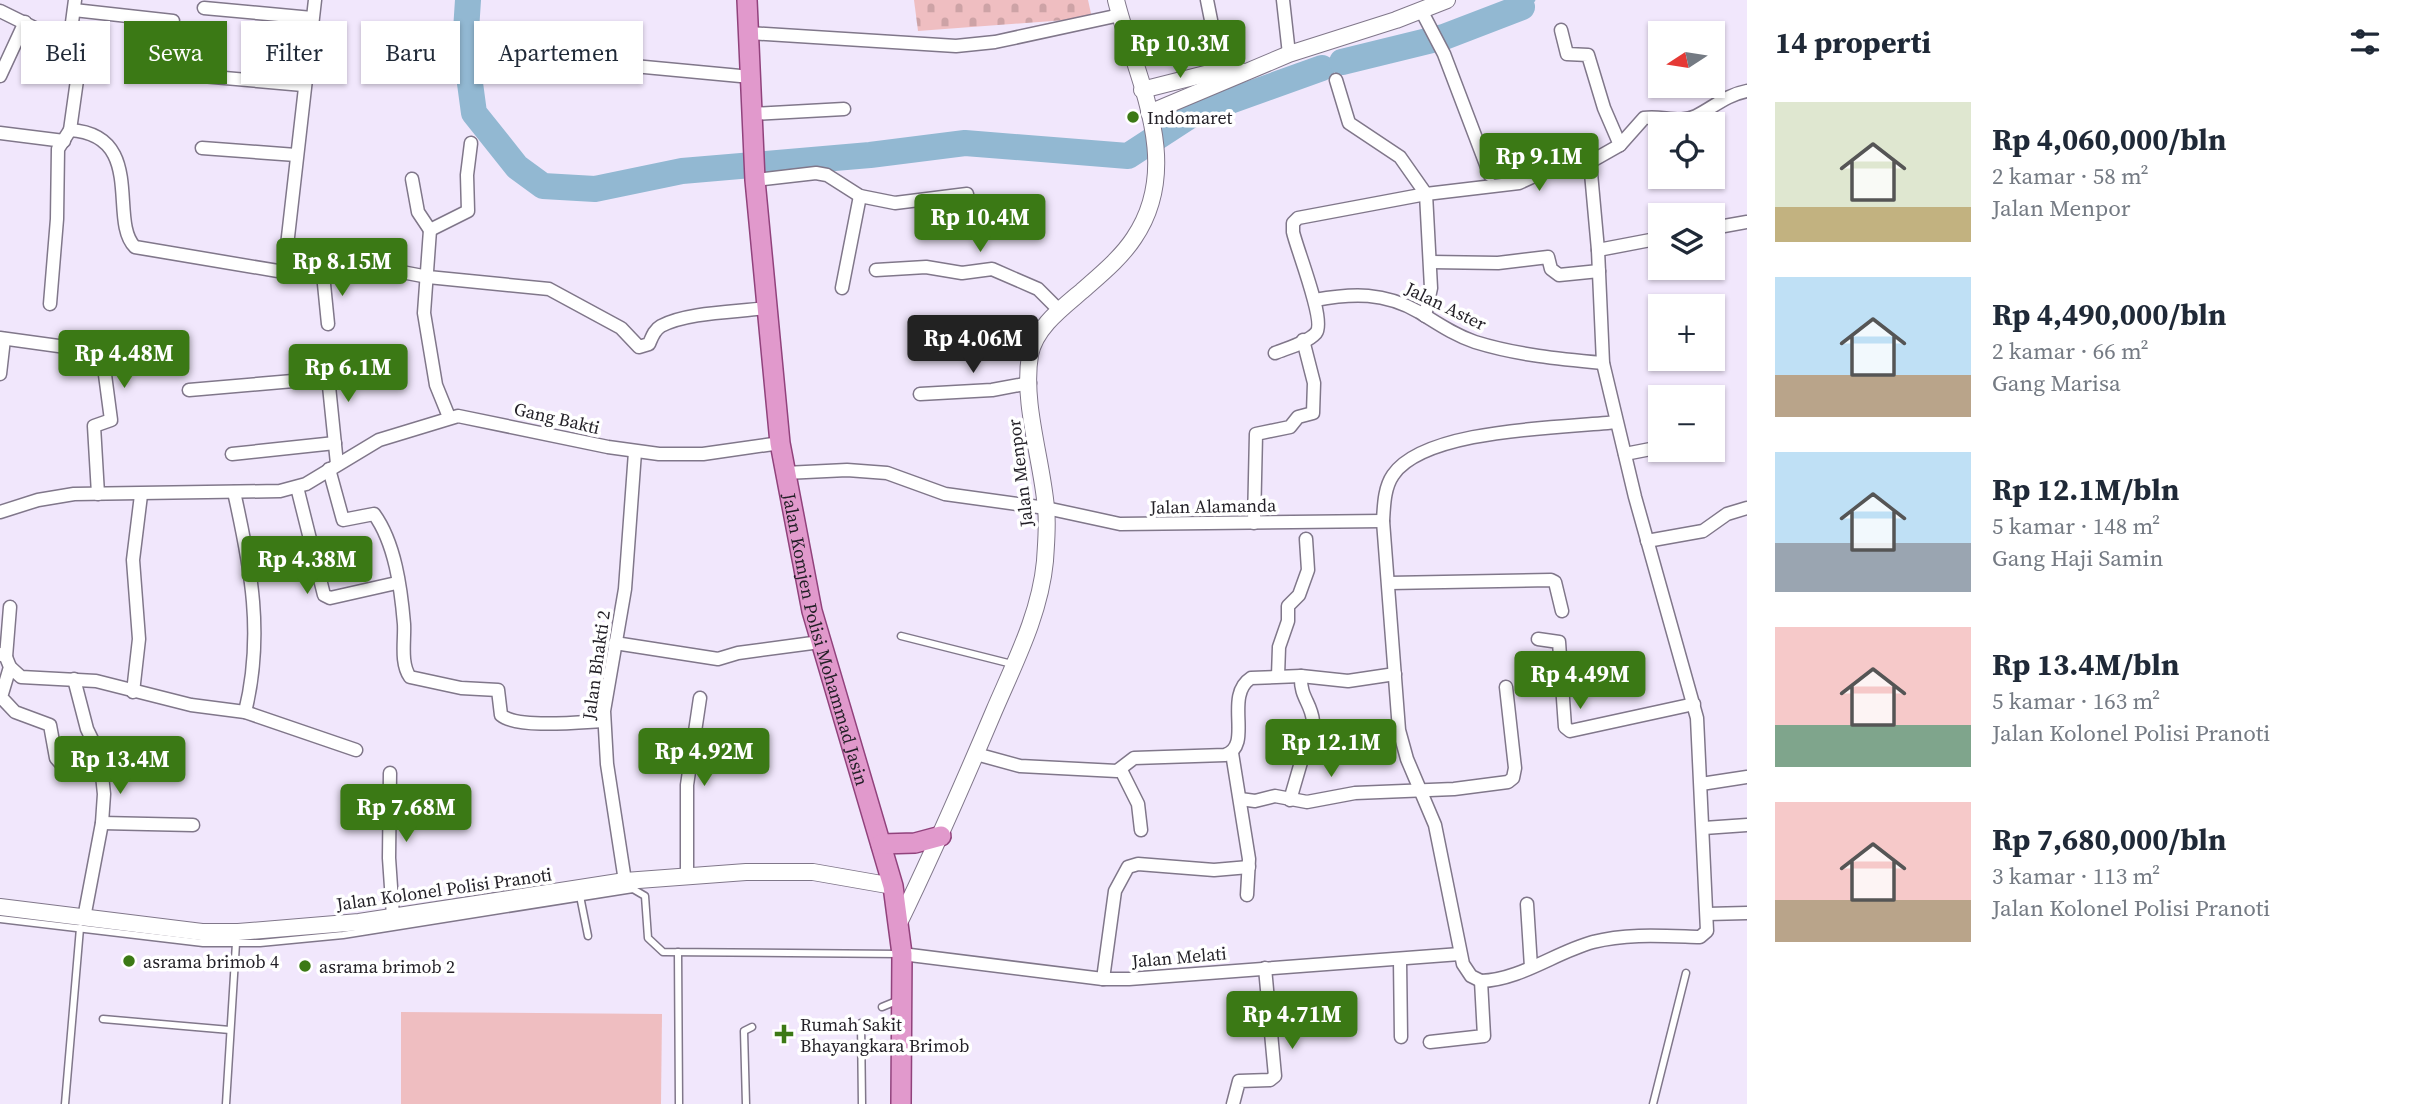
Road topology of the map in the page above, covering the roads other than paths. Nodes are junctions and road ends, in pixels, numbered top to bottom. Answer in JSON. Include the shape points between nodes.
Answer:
{"nodes":[{"id":1,"x":315,"y":0,"type":"edge"},
{"id":2,"x":747,"y":0,"type":"edge"},
{"id":3,"x":1208,"y":0,"type":"edge"},
{"id":4,"x":1283,"y":0,"type":"edge"},
{"id":5,"x":1447,"y":0,"type":"edge"},
{"id":6,"x":75,"y":5,"type":"edge"},
{"id":7,"x":1118,"y":7,"type":"edge"},
{"id":8,"x":204,"y":8,"type":"dead end"},
{"id":9,"x":1421,"y":10,"type":"junction"},
{"id":10,"x":0,"y":11,"type":"edge"},
{"id":11,"x":312,"y":18,"type":"junction"},
{"id":12,"x":23,"y":21,"type":"edge"},
{"id":13,"x":173,"y":21,"type":"dead end"},
{"id":14,"x":1561,"y":30,"type":"dead end"},
{"id":15,"x":21,"y":31,"type":"edge"},
{"id":16,"x":749,"y":33,"type":"junction"},
{"id":17,"x":1289,"y":54,"type":"junction"},
{"id":18,"x":643,"y":67,"type":"edge"},
{"id":19,"x":1221,"y":70,"type":"junction"},
{"id":20,"x":1247,"y":71,"type":"junction"},
{"id":21,"x":0,"y":76,"type":"edge"},
{"id":22,"x":751,"y":77,"type":"junction"},
{"id":23,"x":227,"y":78,"type":"edge"},
{"id":24,"x":1336,"y":79,"type":"dead end"},
{"id":25,"x":76,"y":84,"type":"edge"},
{"id":26,"x":303,"y":85,"type":"junction"},
{"id":27,"x":1142,"y":90,"type":"junction"},
{"id":28,"x":1747,"y":91,"type":"edge"},
{"id":29,"x":844,"y":109,"type":"dead end"},
{"id":30,"x":751,"y":114,"type":"junction"},
{"id":31,"x":1151,"y":119,"type":"junction"},
{"id":32,"x":0,"y":133,"type":"edge"},
{"id":33,"x":67,"y":136,"type":"junction"},
{"id":34,"x":471,"y":143,"type":"dead end"},
{"id":35,"x":1620,"y":145,"type":"junction"},
{"id":36,"x":202,"y":148,"type":"dead end"},
{"id":37,"x":296,"y":155,"type":"junction"},
{"id":38,"x":1590,"y":162,"type":"junction"},
{"id":39,"x":754,"y":167,"type":"junction"},
{"id":40,"x":1490,"y":175,"type":"dead end"},
{"id":41,"x":412,"y":178,"type":"dead end"},
{"id":42,"x":967,"y":194,"type":"dead end"},
{"id":43,"x":1426,"y":194,"type":"junction"},
{"id":44,"x":860,"y":197,"type":"junction"},
{"id":45,"x":1747,"y":222,"type":"edge"},
{"id":46,"x":1725,"y":226,"type":"edge"},
{"id":47,"x":430,"y":230,"type":"junction"},
{"id":48,"x":1648,"y":240,"type":"edge"},
{"id":49,"x":1598,"y":250,"type":"junction"},
{"id":50,"x":1431,"y":262,"type":"junction"},
{"id":51,"x":876,"y":270,"type":"dead end"},
{"id":52,"x":1599,"y":271,"type":"junction"},
{"id":53,"x":284,"y":272,"type":"junction"},
{"id":54,"x":323,"y":274,"type":"junction"},
{"id":55,"x":428,"y":276,"type":"junction"},
{"id":56,"x":842,"y":288,"type":"dead end"},
{"id":57,"x":1315,"y":300,"type":"junction"},
{"id":58,"x":50,"y":304,"type":"dead end"},
{"id":59,"x":766,"y":309,"type":"junction"},
{"id":60,"x":1059,"y":310,"type":"junction"},
{"id":61,"x":1425,"y":316,"type":"junction"},
{"id":62,"x":328,"y":324,"type":"dead end"},
{"id":63,"x":2,"y":339,"type":"edge"},
{"id":64,"x":1303,"y":340,"type":"junction"},
{"id":65,"x":103,"y":352,"type":"junction"},
{"id":66,"x":1275,"y":353,"type":"dead end"},
{"id":67,"x":149,"y":355,"type":"dead end"},
{"id":68,"x":326,"y":357,"type":"dead end"},
{"id":69,"x":1603,"y":363,"type":"junction"},
{"id":70,"x":0,"y":374,"type":"edge"},
{"id":71,"x":328,"y":377,"type":"junction"},
{"id":72,"x":1030,"y":383,"type":"junction"},
{"id":73,"x":189,"y":390,"type":"dead end"},
{"id":74,"x":920,"y":394,"type":"dead end"},
{"id":75,"x":449,"y":417,"type":"junction"},
{"id":76,"x":1617,"y":422,"type":"junction"},
{"id":77,"x":780,"y":443,"type":"junction"},
{"id":78,"x":1648,"y":450,"type":"edge"},
{"id":79,"x":635,"y":452,"type":"junction"},
{"id":80,"x":232,"y":454,"type":"dead end"},
{"id":81,"x":1625,"y":454,"type":"junction"},
{"id":82,"x":334,"y":458,"type":"junction"},
{"id":83,"x":785,"y":473,"type":"junction"},
{"id":84,"x":298,"y":491,"type":"junction"},
{"id":85,"x":234,"y":492,"type":"junction"},
{"id":86,"x":97,"y":495,"type":"junction"},
{"id":87,"x":141,"y":495,"type":"junction"},
{"id":88,"x":0,"y":508,"type":"edge"},
{"id":89,"x":1046,"y":508,"type":"junction"},
{"id":90,"x":1747,"y":508,"type":"edge"},
{"id":91,"x":1383,"y":522,"type":"junction"},
{"id":92,"x":1254,"y":523,"type":"junction"},
{"id":93,"x":1306,"y":539,"type":"dead end"},
{"id":94,"x":1647,"y":541,"type":"junction"},
{"id":95,"x":392,"y":583,"type":"dead end"},
{"id":96,"x":1390,"y":583,"type":"junction"},
{"id":97,"x":10,"y":607,"type":"dead end"},
{"id":98,"x":1562,"y":611,"type":"dead end"},
{"id":99,"x":901,"y":636,"type":"dead end"},
{"id":100,"x":1538,"y":639,"type":"dead end"},
{"id":101,"x":820,"y":642,"type":"junction"},
{"id":102,"x":615,"y":643,"type":"junction"},
{"id":103,"x":5,"y":659,"type":"edge"},
{"id":104,"x":1014,"y":665,"type":"junction"},
{"id":105,"x":1395,"y":674,"type":"junction"},
{"id":106,"x":1278,"y":676,"type":"junction"},
{"id":107,"x":1301,"y":676,"type":"junction"},
{"id":108,"x":74,"y":679,"type":"junction"},
{"id":109,"x":1506,"y":687,"type":"dead end"},
{"id":110,"x":133,"y":692,"type":"junction"},
{"id":111,"x":0,"y":698,"type":"edge"},
{"id":112,"x":700,"y":698,"type":"dead end"},
{"id":113,"x":1694,"y":704,"type":"junction"},
{"id":114,"x":245,"y":712,"type":"junction"},
{"id":115,"x":604,"y":721,"type":"junction"},
{"id":116,"x":356,"y":750,"type":"dead end"},
{"id":117,"x":1232,"y":753,"type":"junction"},
{"id":118,"x":976,"y":754,"type":"junction"},
{"id":119,"x":101,"y":767,"type":"junction"},
{"id":120,"x":1119,"y":771,"type":"junction"},
{"id":121,"x":390,"y":773,"type":"dead end"},
{"id":122,"x":1747,"y":776,"type":"edge"},
{"id":123,"x":1701,"y":784,"type":"junction"},
{"id":124,"x":1423,"y":791,"type":"junction"},
{"id":125,"x":1240,"y":799,"type":"junction"},
{"id":126,"x":1290,"y":800,"type":"junction"},
{"id":127,"x":102,"y":823,"type":"junction"},
{"id":128,"x":193,"y":825,"type":"dead end"},
{"id":129,"x":1747,"y":825,"type":"edge"},
{"id":130,"x":1704,"y":828,"type":"junction"},
{"id":131,"x":1141,"y":830,"type":"dead end"},
{"id":132,"x":941,"y":836,"type":"junction"},
{"id":133,"x":881,"y":844,"type":"junction"},
{"id":134,"x":1249,"y":867,"type":"junction"},
{"id":135,"x":687,"y":877,"type":"junction"},
{"id":136,"x":625,"y":881,"type":"junction"},
{"id":137,"x":893,"y":886,"type":"junction"},
{"id":138,"x":1247,"y":895,"type":"dead end"},
{"id":139,"x":580,"y":896,"type":"junction"},
{"id":140,"x":1527,"y":904,"type":"dead end"},
{"id":141,"x":0,"y":907,"type":"edge"},
{"id":142,"x":1747,"y":913,"type":"edge"},
{"id":143,"x":1707,"y":914,"type":"junction"},
{"id":144,"x":393,"y":916,"type":"junction"},
{"id":145,"x":0,"y":919,"type":"edge"},
{"id":146,"x":82,"y":923,"type":"junction"},
{"id":147,"x":899,"y":923,"type":"junction"},
{"id":148,"x":588,"y":936,"type":"dead end"},
{"id":149,"x":236,"y":943,"type":"junction"},
{"id":150,"x":678,"y":952,"type":"junction"},
{"id":151,"x":902,"y":954,"type":"junction"},
{"id":152,"x":1460,"y":954,"type":"junction"},
{"id":153,"x":1399,"y":960,"type":"junction"},
{"id":154,"x":1531,"y":967,"type":"junction"},
{"id":155,"x":1265,"y":968,"type":"junction"},
{"id":156,"x":1686,"y":973,"type":"dead end"},
{"id":157,"x":1103,"y":979,"type":"junction"},
{"id":158,"x":1482,"y":981,"type":"junction"},
{"id":159,"x":902,"y":999,"type":"junction"},
{"id":160,"x":882,"y":1007,"type":"dead end"},
{"id":161,"x":103,"y":1019,"type":"dead end"},
{"id":162,"x":861,"y":1023,"type":"dead end"},
{"id":163,"x":752,"y":1027,"type":"dead end"},
{"id":164,"x":230,"y":1030,"type":"junction"},
{"id":165,"x":1401,"y":1037,"type":"dead end"},
{"id":166,"x":1430,"y":1042,"type":"dead end"},
{"id":167,"x":65,"y":1104,"type":"edge"},
{"id":168,"x":226,"y":1104,"type":"edge"},
{"id":169,"x":679,"y":1104,"type":"edge"},
{"id":170,"x":746,"y":1104,"type":"edge"},
{"id":171,"x":862,"y":1104,"type":"edge"},
{"id":172,"x":901,"y":1104,"type":"edge"},
{"id":173,"x":1233,"y":1104,"type":"edge"},
{"id":174,"x":1653,"y":1104,"type":"edge"}],
"edges":[{"from":1,"to":11,"type":"street"},
{"from":2,"to":16,"type":"main road","name":"Jalan Komjen Polisi Mohammad Jasin"},
{"from":3,"to":19,"type":"street"},
{"from":4,"to":17,"type":"street"},
{"from":5,"to":9,"type":"street"},
{"from":6,"to":13,"type":"street"},
{"from":7,"to":16,"type":"street","via":[[995,42],[956,46]]},
{"from":7,"to":27,"type":"street","name":"Jalan Menpor"},
{"from":8,"to":11,"type":"street"},
{"from":9,"to":17,"type":"street"},
{"from":9,"to":40,"type":"street","via":[[1444,54]]},
{"from":10,"to":12,"type":"street"},
{"from":11,"to":26,"type":"street"},
{"from":14,"to":35,"type":"street","via":[[1567,54],[1588,55]]},
{"from":15,"to":21,"type":"street"},
{"from":16,"to":22,"type":"main road","name":"Jalan Komjen Polisi Mohammad Jasin"},
{"from":17,"to":20,"type":"street"},
{"from":18,"to":22,"type":"street"},
{"from":19,"to":20,"type":"street"},
{"from":19,"to":27,"type":"street"},
{"from":20,"to":31,"type":"street"},
{"from":22,"to":30,"type":"main road","name":"Jalan Komjen Polisi Mohammad Jasin"},
{"from":23,"to":26,"type":"street"},
{"from":24,"to":43,"type":"street","via":[[1349,123],[1400,157]]},
{"from":25,"to":33,"type":"street"},
{"from":26,"to":37,"type":"street"},
{"from":27,"to":31,"type":"street","name":"Jalan Menpor"},
{"from":28,"to":35,"type":"street","via":[[1733,93],[1696,116],[1644,118]]},
{"from":29,"to":30,"type":"street"},
{"from":30,"to":39,"type":"main road","name":"Jalan Komjen Polisi Mohammad Jasin"},
{"from":31,"to":60,"type":"street","name":"Jalan Menpor","via":[[1158,152],[1147,213],[1133,240]]},
{"from":32,"to":33,"type":"street"},
{"from":33,"to":53,"type":"street","via":[[93,135],[108,147],[118,164],[127,233],[135,247]]},
{"from":33,"to":58,"type":"street","via":[[58,149]]},
{"from":34,"to":47,"type":"street","via":[[468,211]]},
{"from":35,"to":38,"type":"street"},
{"from":36,"to":37,"type":"street"},
{"from":37,"to":53,"type":"street"},
{"from":38,"to":43,"type":"street","via":[[1582,154],[1519,183]]},
{"from":38,"to":49,"type":"street"},
{"from":39,"to":44,"type":"street","via":[[827,175]]},
{"from":39,"to":59,"type":"main road","name":"Jalan Komjen Polisi Mohammad Jasin"},
{"from":41,"to":47,"type":"street","via":[[418,212]]},
{"from":42,"to":44,"type":"street","via":[[895,203]]},
{"from":43,"to":50,"type":"street"},
{"from":43,"to":57,"type":"street","via":[[1296,219],[1293,232]]},
{"from":44,"to":56,"type":"street"},
{"from":45,"to":46,"type":"street"},
{"from":47,"to":55,"type":"street"},
{"from":48,"to":49,"type":"street"},
{"from":49,"to":52,"type":"street"},
{"from":50,"to":52,"type":"street","via":[[1498,263],[1548,257],[1551,269],[1559,275]]},
{"from":50,"to":61,"type":"street","via":[[1430,303]]},
{"from":51,"to":60,"type":"street","via":[[926,267],[962,273],[992,269],[1038,289]]},
{"from":52,"to":69,"type":"street"},
{"from":53,"to":54,"type":"street"},
{"from":54,"to":55,"type":"street","via":[[370,268]]},
{"from":54,"to":62,"type":"street"},
{"from":55,"to":59,"type":"street","via":[[549,289],[621,328],[639,347],[649,344],[663,325]]},
{"from":55,"to":75,"type":"street","via":[[424,313],[436,385]]},
{"from":57,"to":61,"type":"street","name":"Jalan Aster","via":[[1351,294],[1382,296]]},
{"from":57,"to":64,"type":"street","via":[[1318,329]]},
{"from":59,"to":77,"type":"main road","name":"Jalan Komjen Polisi Mohammad Jasin"},
{"from":60,"to":72,"type":"street","name":"Jalan Menpor","via":[[1034,342]]},
{"from":61,"to":69,"type":"street","name":"Jalan Aster","via":[[1459,336],[1500,348]]},
{"from":63,"to":65,"type":"street"},
{"from":63,"to":70,"type":"street"},
{"from":64,"to":66,"type":"street"},
{"from":64,"to":92,"type":"street","via":[[1314,383],[1313,412],[1298,418],[1290,428],[1256,434]]},
{"from":65,"to":67,"type":"street"},
{"from":65,"to":86,"type":"street","via":[[111,420],[94,426]]},
{"from":68,"to":71,"type":"street"},
{"from":69,"to":76,"type":"street"},
{"from":71,"to":73,"type":"street"},
{"from":71,"to":82,"type":"street"},
{"from":72,"to":74,"type":"street"},
{"from":72,"to":89,"type":"street","name":"Jalan Menpor"},
{"from":75,"to":79,"type":"street","name":"Gang Bakti","via":[[470,417]]},
{"from":75,"to":82,"type":"street","name":"Gang Bakti"},
{"from":76,"to":81,"type":"street"},
{"from":76,"to":91,"type":"street","via":[[1495,435],[1433,447],[1408,459],[1392,476]]},
{"from":77,"to":79,"type":"street","name":"Gang Bakti","via":[[703,454]]},
{"from":77,"to":83,"type":"main road","name":"Jalan Komjen Polisi Mohammad Jasin"},
{"from":78,"to":81,"type":"street"},
{"from":79,"to":102,"type":"street","name":"Jalan Bhakti 2","via":[[625,589]]},
{"from":80,"to":82,"type":"street"},
{"from":81,"to":94,"type":"street"},
{"from":82,"to":84,"type":"street","name":"Gang Bakti"},
{"from":82,"to":115,"type":"street","via":[[344,520],[374,514],[381,523],[398,583],[404,660],[410,677],[498,690],[501,715],[511,720]]},
{"from":83,"to":89,"type":"street","name":"Jalan Alamanda","via":[[887,473],[945,494]]},
{"from":83,"to":101,"type":"main road","name":"Jalan Komjen Polisi Mohammad Jasin"},
{"from":84,"to":85,"type":"street","name":"Gang Bakti"},
{"from":84,"to":95,"type":"street","via":[[324,595],[330,598]]},
{"from":85,"to":87,"type":"street","name":"Gang Bakti"},
{"from":85,"to":114,"type":"street","via":[[254,589],[252,676]]},
{"from":86,"to":87,"type":"street","name":"Gang Bakti"},
{"from":86,"to":88,"type":"street","name":"Gang Bakti","via":[[58,495]]},
{"from":87,"to":110,"type":"street","via":[[134,559],[139,660]]},
{"from":89,"to":92,"type":"street","name":"Jalan Alamanda","via":[[1120,524]]},
{"from":89,"to":104,"type":"street","name":"Jalan Menpor","via":[[1040,588]]},
{"from":90,"to":94,"type":"street","via":[[1727,514],[1703,531]]},
{"from":91,"to":92,"type":"street","name":"Jalan Alamanda"},
{"from":91,"to":96,"type":"street"},
{"from":93,"to":106,"type":"street","via":[[1308,570],[1299,595],[1289,606],[1279,647]]},
{"from":94,"to":113,"type":"street"},
{"from":96,"to":98,"type":"street","via":[[1550,580],[1560,594]]},
{"from":96,"to":105,"type":"street"},
{"from":97,"to":103,"type":"street"},
{"from":99,"to":104,"type":"lane"},
{"from":100,"to":113,"type":"street","via":[[1559,642],[1564,727],[1570,731]]},
{"from":101,"to":102,"type":"street","via":[[718,659]]},
{"from":101,"to":133,"type":"main road","name":"Jalan Komjen Polisi Mohammad Jasin"},
{"from":102,"to":115,"type":"street","name":"Jalan Bhakti 2"},
{"from":103,"to":108,"type":"street","via":[[21,677]]},
{"from":103,"to":111,"type":"street"},
{"from":104,"to":118,"type":"street","name":"Jalan Menpor"},
{"from":105,"to":107,"type":"street","via":[[1348,681]]},
{"from":105,"to":124,"type":"street","via":[[1402,742]]},
{"from":106,"to":107,"type":"street"},
{"from":106,"to":117,"type":"street","via":[[1244,682],[1237,709],[1238,745]]},
{"from":107,"to":126,"type":"street","via":[[1302,696],[1312,709],[1313,721]]},
{"from":108,"to":110,"type":"street"},
{"from":108,"to":119,"type":"street"},
{"from":109,"to":124,"type":"street","via":[[1513,778],[1501,784]]},
{"from":110,"to":114,"type":"street"},
{"from":111,"to":119,"type":"street","via":[[15,712],[50,725],[56,758],[63,766]]},
{"from":112,"to":135,"type":"street","via":[[687,786]]},
{"from":113,"to":123,"type":"street"},
{"from":114,"to":116,"type":"street"},
{"from":115,"to":136,"type":"street","name":"Jalan Bhakti 2"},
{"from":117,"to":120,"type":"street","via":[[1134,758]]},
{"from":117,"to":125,"type":"street"},
{"from":118,"to":120,"type":"street","via":[[1020,766]]},
{"from":118,"to":132,"type":"street","name":"Jalan Menpor"},
{"from":119,"to":127,"type":"street"},
{"from":120,"to":131,"type":"street","via":[[1138,804]]},
{"from":121,"to":144,"type":"street"},
{"from":122,"to":123,"type":"street"},
{"from":123,"to":130,"type":"street"},
{"from":124,"to":126,"type":"street"},
{"from":124,"to":152,"type":"street","via":[[1435,825]]},
{"from":125,"to":126,"type":"street","via":[[1275,796]]},
{"from":125,"to":134,"type":"street"},
{"from":127,"to":128,"type":"street"},
{"from":127,"to":146,"type":"street"},
{"from":129,"to":130,"type":"street"},
{"from":130,"to":143,"type":"street"},
{"from":132,"to":133,"type":"main road","via":[[915,844]]},
{"from":132,"to":147,"type":"street","name":"Jalan Menpor"},
{"from":133,"to":137,"type":"main road","name":"Jalan Komjen Polisi Mohammad Jasin"},
{"from":134,"to":138,"type":"street"},
{"from":134,"to":157,"type":"street","via":[[1128,867],[1115,891]]},
{"from":135,"to":136,"type":"street","name":"Jalan Kolonel Polisi Pranoti"},
{"from":135,"to":137,"type":"street","name":"Jalan Kolonel Polisi Pranoti","via":[[789,871]]},
{"from":136,"to":144,"type":"street","name":"Jalan Kolonel Polisi Pranoti"},
{"from":137,"to":147,"type":"main road","name":"Jalan Komjen Polisi Mohammad Jasin"},
{"from":139,"to":148,"type":"lane"},
{"from":139,"to":149,"type":"lane","via":[[343,936]]},
{"from":139,"to":150,"type":"lane","via":[[628,889],[642,892],[651,944],[663,952]]},
{"from":140,"to":154,"type":"street"},
{"from":141,"to":146,"type":"street","name":"Jalan Kolonel Polisi Pranoti"},
{"from":142,"to":143,"type":"street"},
{"from":143,"to":154,"type":"street","via":[[1707,931],[1702,937],[1605,940]]},
{"from":144,"to":146,"type":"street","name":"Jalan Kolonel Polisi Pranoti","via":[[220,933]]},
{"from":145,"to":146,"type":"lane"},
{"from":146,"to":149,"type":"lane","via":[[203,943]]},
{"from":146,"to":167,"type":"lane"},
{"from":147,"to":151,"type":"main road","name":"Jalan Komjen Polisi Mohammad Jasin"},
{"from":149,"to":164,"type":"lane"},
{"from":150,"to":151,"type":"lane"},
{"from":150,"to":169,"type":"lane"},
{"from":151,"to":157,"type":"street","name":"Jalan Melati"},
{"from":151,"to":159,"type":"main road","name":"Jalan Komjen Polisi Mohammad Jasin"},
{"from":152,"to":153,"type":"street","name":"Jalan Melati"},
{"from":152,"to":158,"type":"street","via":[[1468,973]]},
{"from":153,"to":155,"type":"street","name":"Jalan Melati"},
{"from":153,"to":165,"type":"street"},
{"from":154,"to":158,"type":"street"},
{"from":155,"to":157,"type":"street","name":"Jalan Melati"},
{"from":155,"to":173,"type":"street","via":[[1275,1076],[1239,1081]]},
{"from":156,"to":174,"type":"lane"},
{"from":158,"to":166,"type":"street","via":[[1484,1036]]},
{"from":159,"to":160,"type":"lane"},
{"from":159,"to":172,"type":"main road","name":"Jalan Komjen Polisi Mohammad Jasin"},
{"from":161,"to":164,"type":"lane"},
{"from":162,"to":171,"type":"lane"},
{"from":163,"to":170,"type":"lane","via":[[744,1031]]},
{"from":164,"to":168,"type":"lane"}]}
